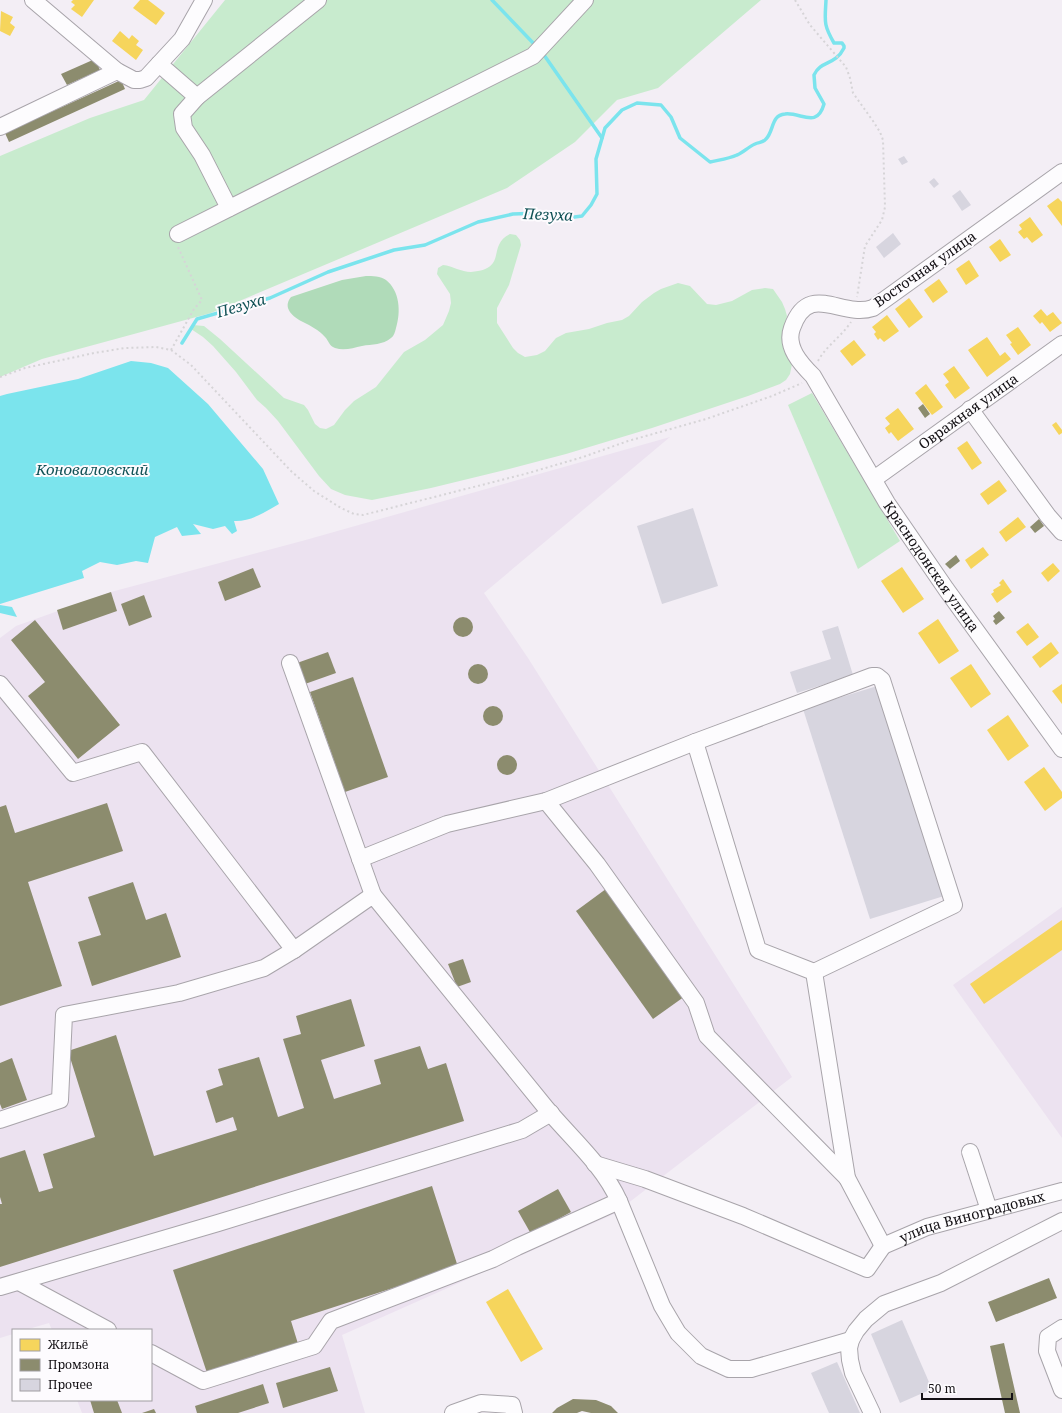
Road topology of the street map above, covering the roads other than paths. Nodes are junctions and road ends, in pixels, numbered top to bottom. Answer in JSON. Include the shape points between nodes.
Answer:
{"nodes":[{"id":1,"x":33,"y":0,"type":"edge"},
{"id":2,"x":204,"y":0,"type":"edge"},
{"id":3,"x":318,"y":0,"type":"edge"},
{"id":4,"x":585,"y":0,"type":"edge"},
{"id":5,"x":159,"y":64,"type":"junction"},
{"id":6,"x":117,"y":71,"type":"junction"},
{"id":7,"x":197,"y":97,"type":"junction"},
{"id":8,"x":0,"y":127,"type":"edge"},
{"id":9,"x":1062,"y":172,"type":"edge"},
{"id":10,"x":230,"y":208,"type":"junction"},
{"id":11,"x":178,"y":234,"type":"road end"},
{"id":12,"x":1062,"y":344,"type":"edge"},
{"id":13,"x":813,"y":376,"type":"joint"},
{"id":14,"x":970,"y":409,"type":"junction"},
{"id":15,"x":874,"y":479,"type":"junction"},
{"id":16,"x":1062,"y":532,"type":"edge"},
{"id":17,"x":290,"y":663,"type":"dead end"},
{"id":18,"x":0,"y":684,"type":"edge"},
{"id":19,"x":695,"y":742,"type":"junction"},
{"id":20,"x":1062,"y":750,"type":"edge"},
{"id":21,"x":546,"y":801,"type":"junction"},
{"id":22,"x":360,"y":859,"type":"junction"},
{"id":23,"x":373,"y":895,"type":"junction"},
{"id":24,"x":294,"y":950,"type":"junction"},
{"id":25,"x":814,"y":972,"type":"junction"},
{"id":26,"x":551,"y":1113,"type":"junction"},
{"id":27,"x":0,"y":1120,"type":"edge"},
{"id":28,"x":970,"y":1152,"type":"dead end"},
{"id":29,"x":595,"y":1164,"type":"junction"},
{"id":30,"x":847,"y":1178,"type":"junction"},
{"id":31,"x":1062,"y":1191,"type":"edge"},
{"id":32,"x":619,"y":1201,"type":"junction"},
{"id":33,"x":989,"y":1210,"type":"junction"},
{"id":34,"x":1062,"y":1221,"type":"edge"},
{"id":35,"x":883,"y":1246,"type":"junction"},
{"id":36,"x":19,"y":1282,"type":"junction"},
{"id":37,"x":0,"y":1287,"type":"edge"},
{"id":38,"x":1062,"y":1328,"type":"edge"},
{"id":39,"x":106,"y":1329,"type":"edge"},
{"id":40,"x":851,"y":1340,"type":"junction"},
{"id":41,"x":152,"y":1354,"type":"edge"},
{"id":42,"x":1062,"y":1390,"type":"edge"},
{"id":43,"x":453,"y":1413,"type":"edge"},
{"id":44,"x":514,"y":1413,"type":"edge"},
{"id":45,"x":872,"y":1413,"type":"edge"}],
"edges":[{"from":1,"to":6,"type":"street"},
{"from":2,"to":5,"type":"street","via":[[182,39]]},
{"from":3,"to":7,"type":"street"},
{"from":4,"to":10,"type":"street","via":[[533,56]]},
{"from":5,"to":6,"type":"street","via":[[146,78],[140,80],[134,80]]},
{"from":5,"to":7,"type":"street"},
{"from":6,"to":8,"type":"street"},
{"from":7,"to":10,"type":"street","via":[[182,114],[184,128],[202,155]]},
{"from":9,"to":13,"type":"street","name":"Восточная улица","via":[[873,308],[856,310],[817,304],[798,312],[790,331],[790,342],[802,365]]},
{"from":10,"to":11,"type":"street"},
{"from":12,"to":14,"type":"street","name":"Овражная улица"},
{"from":13,"to":15,"type":"street","name":"Краснодонская улица"},
{"from":14,"to":15,"type":"street","name":"Овражная улица"},
{"from":14,"to":16,"type":"street"},
{"from":15,"to":20,"type":"street","name":"Краснодонская улица","via":[[887,503],[946,589]]},
{"from":17,"to":22,"type":"street"},
{"from":18,"to":24,"type":"street","via":[[73,773],[142,752]]},
{"from":19,"to":21,"type":"street"},
{"from":19,"to":25,"type":"street","via":[[758,950]]},
{"from":19,"to":25,"type":"street","via":[[872,676],[882,680],[954,905]]},
{"from":21,"to":22,"type":"street","via":[[446,824]]},
{"from":21,"to":30,"type":"street","via":[[597,864],[696,1003],[707,1036]]},
{"from":22,"to":23,"type":"street"},
{"from":23,"to":24,"type":"street"},
{"from":23,"to":26,"type":"street"},
{"from":24,"to":27,"type":"street","via":[[264,968],[179,993],[64,1015],[60,1100]]},
{"from":25,"to":30,"type":"street"},
{"from":26,"to":29,"type":"street"},
{"from":26,"to":36,"type":"street","via":[[522,1130]]},
{"from":28,"to":33,"type":"street"},
{"from":29,"to":32,"type":"street","via":[[613,1188]]},
{"from":29,"to":35,"type":"street","via":[[645,1178],[743,1216],[867,1269]]},
{"from":30,"to":35,"type":"street"},
{"from":31,"to":33,"type":"street","name":"улица Виноградовых"},
{"from":32,"to":40,"type":"street","via":[[662,1306],[678,1333],[701,1356],[729,1369],[751,1369]]},
{"from":32,"to":41,"type":"street","via":[[493,1259],[331,1321],[314,1346],[203,1381]]},
{"from":33,"to":35,"type":"street","name":"улица Виноградовых","via":[[927,1226]]},
{"from":34,"to":40,"type":"street","via":[[941,1283],[884,1304],[866,1319]]},
{"from":36,"to":37,"type":"street"},
{"from":36,"to":39,"type":"street"},
{"from":38,"to":42,"type":"street","via":[[1048,1337],[1047,1351]]},
{"from":40,"to":45,"type":"street","via":[[849,1348],[853,1372]]},
{"from":43,"to":44,"type":"street","via":[[481,1403],[512,1405]]}]}
